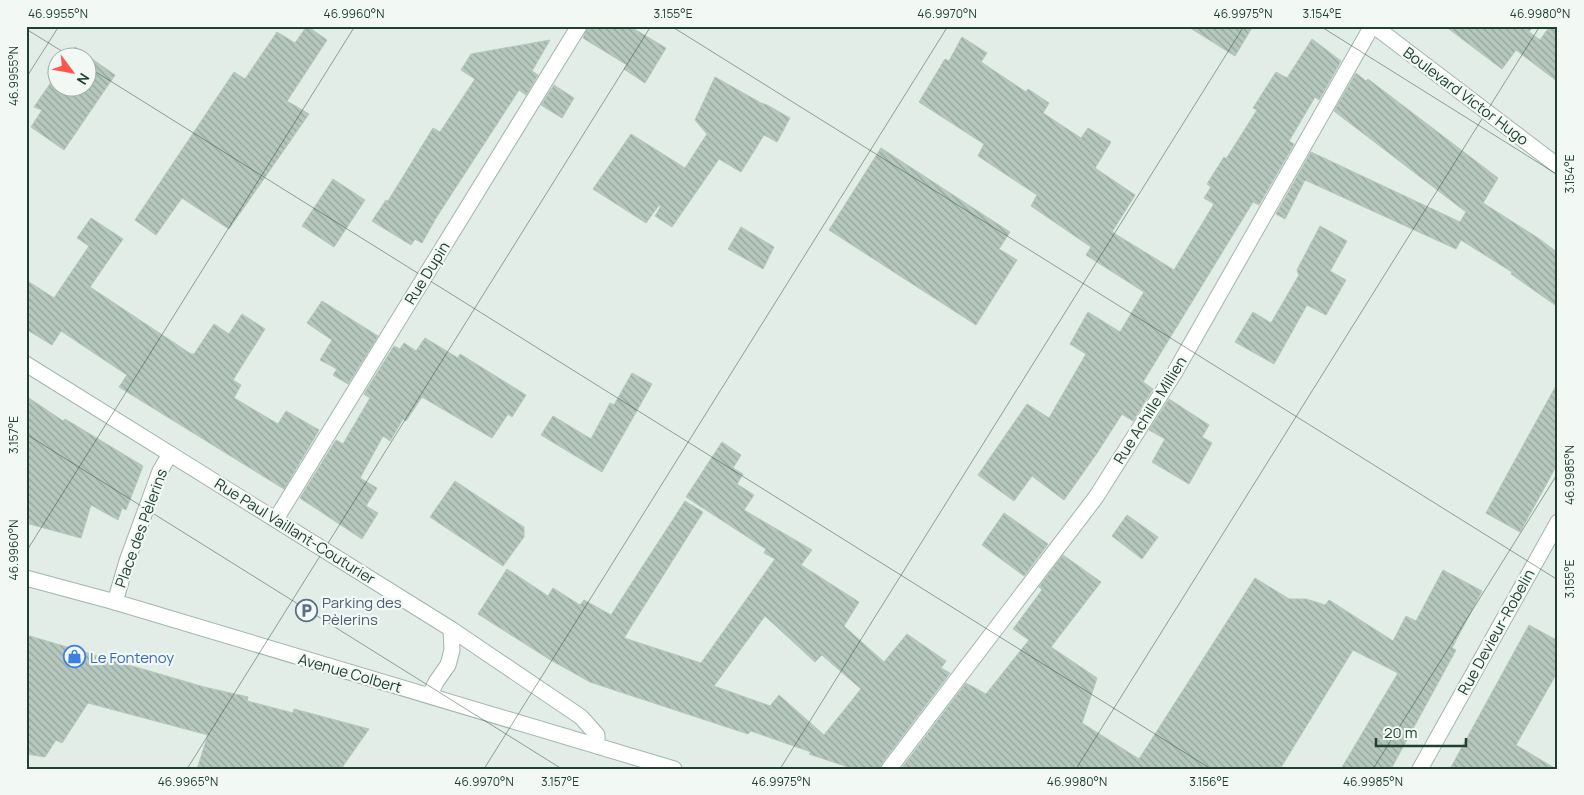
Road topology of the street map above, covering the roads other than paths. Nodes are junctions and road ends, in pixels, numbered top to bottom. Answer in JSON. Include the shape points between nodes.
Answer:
{"nodes":[{"id":1,"x":579,"y":26,"type":"edge"},
{"id":2,"x":1373,"y":26,"type":"edge"},
{"id":3,"x":1558,"y":166,"type":"edge"},
{"id":4,"x":26,"y":364,"type":"edge"},
{"id":5,"x":170,"y":454,"type":"junction"},
{"id":6,"x":276,"y":519,"type":"junction"},
{"id":7,"x":1558,"y":522,"type":"edge"},
{"id":8,"x":26,"y":578,"type":"edge"},
{"id":9,"x":115,"y":602,"type":"junction"},
{"id":10,"x":451,"y":629,"type":"junction"},
{"id":11,"x":430,"y":695,"type":"junction"},
{"id":12,"x":597,"y":746,"type":"junction"},
{"id":13,"x":674,"y":769,"type":"edge"},
{"id":14,"x":889,"y":769,"type":"edge"},
{"id":15,"x":1420,"y":769,"type":"edge"}],
"edges":[{"from":1,"to":6,"type":"street","name":"Rue Dupin"},
{"from":2,"to":3,"type":"street","name":"Boulevard Victor Hugo"},
{"from":2,"to":14,"type":"street","name":"Rue Achille Millien","via":[[1175,372],[1096,497]]},
{"from":4,"to":5,"type":"street","name":"Rue Paul Vaillant-Couturier"},
{"from":5,"to":6,"type":"street","name":"Rue Paul Vaillant-Couturier"},
{"from":5,"to":9,"type":"street","name":"Place des Pèlerins","via":[[160,471]]},
{"from":6,"to":10,"type":"street","name":"Rue Paul Vaillant-Couturier"},
{"from":7,"to":15,"type":"street","name":"Rue Devieur-Robelin"},
{"from":8,"to":9,"type":"street","name":"Avenue Colbert"},
{"from":9,"to":11,"type":"street","name":"Avenue Colbert"},
{"from":10,"to":11,"type":"street","via":[[452,650],[448,665]]},
{"from":10,"to":12,"type":"street","name":"Rue Paul Vaillant-Couturier","via":[[581,717],[597,735]]},
{"from":11,"to":12,"type":"street","name":"Avenue Colbert"},
{"from":12,"to":13,"type":"street","name":"Avenue Colbert"}]}
